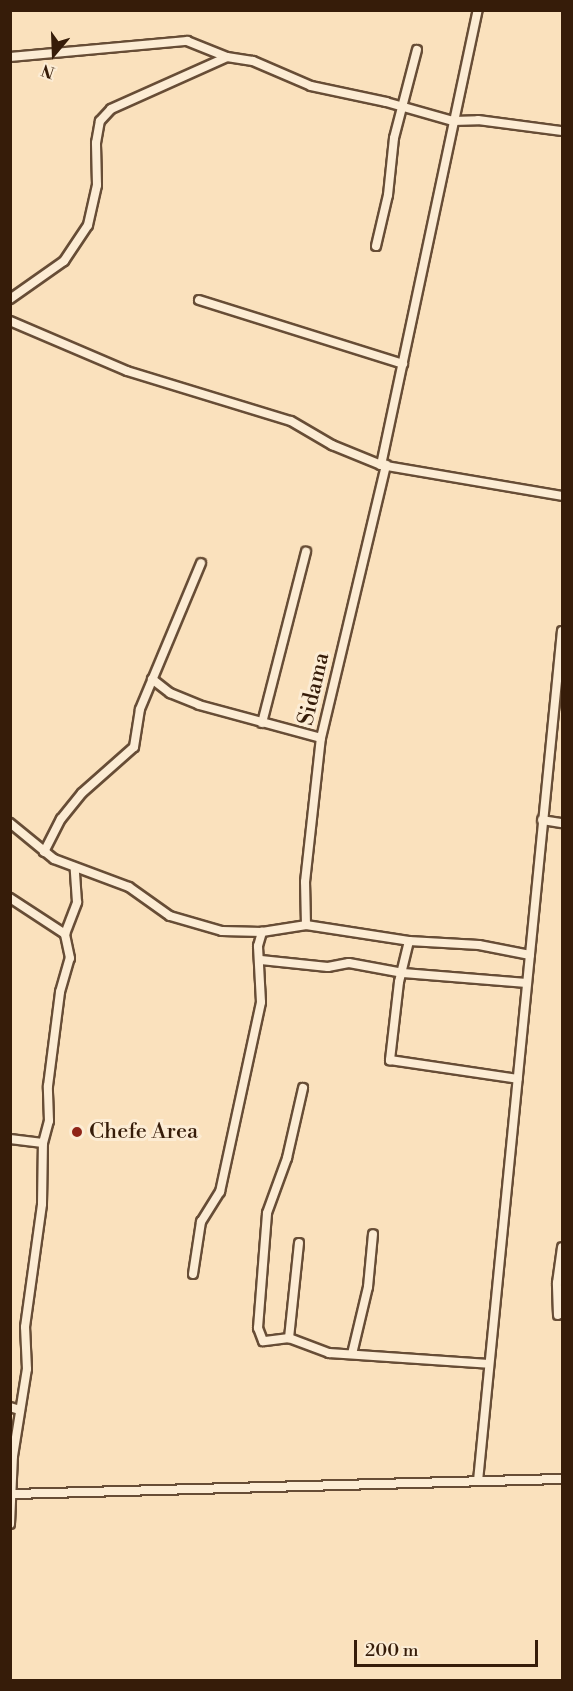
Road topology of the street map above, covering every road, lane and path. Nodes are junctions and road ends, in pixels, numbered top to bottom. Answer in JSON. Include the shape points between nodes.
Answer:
{"nodes":[{"id":1,"x":478,"y":10,"type":"edge"},
{"id":2,"x":417,"y":50,"type":"dead end"},
{"id":3,"x":10,"y":57,"type":"edge"},
{"id":4,"x":227,"y":57,"type":"junction"},
{"id":5,"x":400,"y":106,"type":"junction"},
{"id":6,"x":453,"y":121,"type":"junction"},
{"id":7,"x":562,"y":131,"type":"edge"},
{"id":8,"x":376,"y":246,"type":"dead end"},
{"id":9,"x":10,"y":299,"type":"edge"},
{"id":10,"x":199,"y":300,"type":"dead end"},
{"id":11,"x":10,"y":321,"type":"edge"},
{"id":12,"x":403,"y":364,"type":"junction"},
{"id":13,"x":384,"y":465,"type":"junction"},
{"id":14,"x":562,"y":496,"type":"edge"},
{"id":15,"x":306,"y":552,"type":"dead end"},
{"id":16,"x":201,"y":563,"type":"dead end"},
{"id":17,"x":562,"y":631,"type":"edge"},
{"id":18,"x":152,"y":679,"type":"junction"},
{"id":19,"x":262,"y":723,"type":"junction"},
{"id":20,"x":321,"y":738,"type":"junction"},
{"id":21,"x":542,"y":820,"type":"junction"},
{"id":22,"x":10,"y":823,"type":"edge"},
{"id":23,"x":562,"y":823,"type":"edge"},
{"id":24,"x":44,"y":852,"type":"junction"},
{"id":25,"x":75,"y":870,"type":"junction"},
{"id":26,"x":10,"y":898,"type":"edge"},
{"id":27,"x":306,"y":925,"type":"junction"},
{"id":28,"x":262,"y":932,"type":"junction"},
{"id":29,"x":65,"y":934,"type":"junction"},
{"id":30,"x":409,"y":941,"type":"junction"},
{"id":31,"x":530,"y":955,"type":"junction"},
{"id":32,"x":261,"y":960,"type":"junction"},
{"id":33,"x":403,"y":973,"type":"junction"},
{"id":34,"x":527,"y":983,"type":"junction"},
{"id":35,"x":518,"y":1079,"type":"junction"},
{"id":36,"x":303,"y":1088,"type":"dead end"},
{"id":37,"x":10,"y":1138,"type":"edge"},
{"id":38,"x":43,"y":1143,"type":"junction"},
{"id":39,"x":373,"y":1234,"type":"dead end"},
{"id":40,"x":299,"y":1243,"type":"dead end"},
{"id":41,"x":562,"y":1247,"type":"edge"},
{"id":42,"x":193,"y":1274,"type":"dead end"},
{"id":43,"x":558,"y":1315,"type":"dead end"},
{"id":44,"x":289,"y":1338,"type":"junction"},
{"id":45,"x":352,"y":1354,"type":"junction"},
{"id":46,"x":489,"y":1364,"type":"junction"},
{"id":47,"x":10,"y":1407,"type":"edge"},
{"id":48,"x":20,"y":1410,"type":"junction"},
{"id":49,"x":562,"y":1479,"type":"edge"},
{"id":50,"x":478,"y":1481,"type":"junction"},
{"id":51,"x":12,"y":1495,"type":"edge"},
{"id":52,"x":10,"y":1524,"type":"edge"}],
"edges":[{"from":1,"to":6,"type":"street","name":"Sidama"},
{"from":2,"to":5,"type":"street"},
{"from":3,"to":4,"type":"street","via":[[187,41]]},
{"from":4,"to":5,"type":"street","via":[[253,61],[312,86]]},
{"from":4,"to":9,"type":"street","via":[[111,109],[100,121],[97,185],[88,225],[64,261]]},
{"from":5,"to":6,"type":"street"},
{"from":5,"to":8,"type":"street","via":[[388,195]]},
{"from":6,"to":7,"type":"street","via":[[478,120]]},
{"from":6,"to":12,"type":"street","name":"Sidama"},
{"from":10,"to":12,"type":"street"},
{"from":11,"to":13,"type":"street","via":[[127,371],[291,421],[332,445]]},
{"from":12,"to":13,"type":"street","name":"Sidama"},
{"from":13,"to":14,"type":"street"},
{"from":13,"to":20,"type":"street","name":"Sidama"},
{"from":15,"to":19,"type":"street"},
{"from":16,"to":18,"type":"street"},
{"from":17,"to":21,"type":"street"},
{"from":18,"to":19,"type":"street","via":[[170,693]]},
{"from":18,"to":24,"type":"street","via":[[140,709],[134,747],[82,793],[61,819]]},
{"from":19,"to":20,"type":"street"},
{"from":20,"to":27,"type":"street","name":"Sidama","via":[[305,882]]},
{"from":21,"to":23,"type":"street"},
{"from":21,"to":31,"type":"street"},
{"from":22,"to":24,"type":"street"},
{"from":24,"to":25,"type":"street"},
{"from":25,"to":28,"type":"street","via":[[129,887],[170,916],[222,931]]},
{"from":25,"to":29,"type":"street","via":[[76,902]]},
{"from":26,"to":29,"type":"street"},
{"from":27,"to":28,"type":"street"},
{"from":27,"to":30,"type":"street"},
{"from":28,"to":32,"type":"street","via":[[258,946]]},
{"from":29,"to":38,"type":"street","via":[[70,958],[60,992],[48,1086],[49,1121]]},
{"from":30,"to":31,"type":"street","via":[[479,945]]},
{"from":30,"to":33,"type":"street"},
{"from":31,"to":34,"type":"street"},
{"from":32,"to":33,"type":"street","via":[[328,967],[349,963]]},
{"from":32,"to":42,"type":"street","via":[[261,1002],[219,1192],[201,1222]]},
{"from":33,"to":34,"type":"street"},
{"from":33,"to":35,"type":"street","via":[[390,1060]]},
{"from":34,"to":35,"type":"street"},
{"from":35,"to":46,"type":"street"},
{"from":36,"to":44,"type":"street","via":[[286,1158],[267,1213],[258,1328],[263,1341]]},
{"from":37,"to":38,"type":"street"},
{"from":38,"to":48,"type":"street","via":[[42,1204],[25,1327],[27,1369]]},
{"from":39,"to":45,"type":"street","via":[[368,1287]]},
{"from":40,"to":44,"type":"street"},
{"from":41,"to":43,"type":"street"},
{"from":44,"to":45,"type":"street","via":[[315,1345],[320,1351]]},
{"from":45,"to":46,"type":"street"},
{"from":46,"to":50,"type":"street"},
{"from":47,"to":48,"type":"street"},
{"from":48,"to":51,"type":"street"},
{"from":49,"to":50,"type":"street"},
{"from":50,"to":51,"type":"street"},
{"from":51,"to":52,"type":"street"}]}
